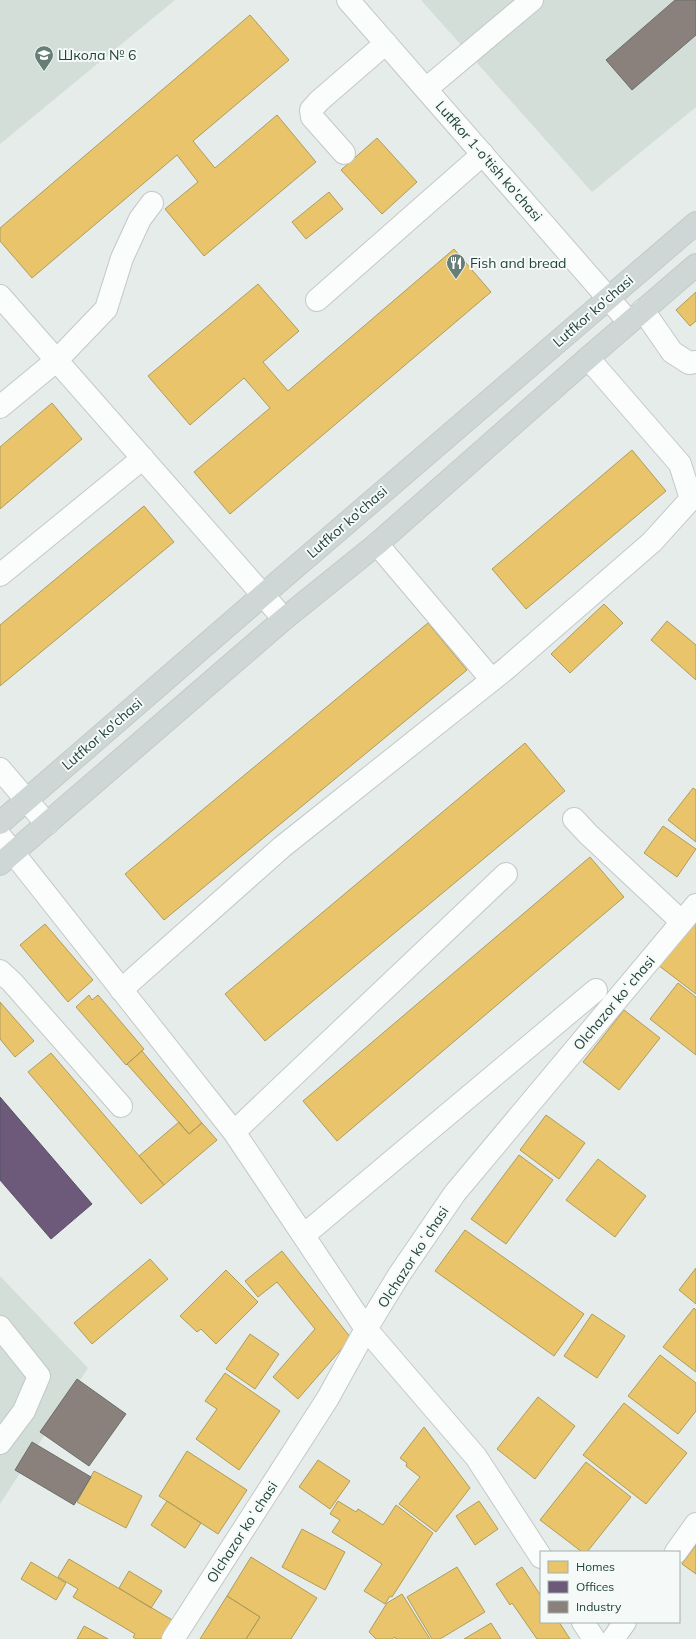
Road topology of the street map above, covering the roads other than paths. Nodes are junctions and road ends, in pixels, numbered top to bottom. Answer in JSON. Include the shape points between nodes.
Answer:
{"nodes":[{"id":1,"x":348,"y":0,"type":"edge"},
{"id":2,"x":532,"y":0,"type":"edge"},
{"id":3,"x":386,"y":43,"type":"junction"},
{"id":4,"x":426,"y":89,"type":"junction"},
{"id":5,"x":344,"y":153,"type":"dead end"},
{"id":6,"x":484,"y":154,"type":"junction"},
{"id":7,"x":152,"y":204,"type":"dead end"},
{"id":8,"x":696,"y":223,"type":"edge"},
{"id":9,"x":696,"y":264,"type":"edge"},
{"id":10,"x":0,"y":296,"type":"edge"},
{"id":11,"x":609,"y":297,"type":"junction"},
{"id":12,"x":318,"y":300,"type":"dead end"},
{"id":13,"x":636,"y":316,"type":"junction"},
{"id":14,"x":588,"y":358,"type":"junction"},
{"id":15,"x":57,"y":360,"type":"junction"},
{"id":16,"x":696,"y":362,"type":"edge"},
{"id":17,"x":0,"y":407,"type":"edge"},
{"id":18,"x":143,"y":458,"type":"junction"},
{"id":19,"x":377,"y":544,"type":"junction"},
{"id":20,"x":0,"y":575,"type":"edge"},
{"id":21,"x":263,"y":595,"type":"junction"},
{"id":22,"x":284,"y":619,"type":"junction"},
{"id":23,"x":492,"y":680,"type":"junction"},
{"id":24,"x":0,"y":769,"type":"edge"},
{"id":25,"x":27,"y":800,"type":"junction"},
{"id":26,"x":574,"y":819,"type":"dead end"},
{"id":27,"x":0,"y":823,"type":"edge"},
{"id":28,"x":47,"y":824,"type":"junction"},
{"id":29,"x":0,"y":836,"type":"edge"},
{"id":30,"x":7,"y":859,"type":"edge"},
{"id":31,"x":506,"y":874,"type":"dead end"},
{"id":32,"x":696,"y":905,"type":"edge"},
{"id":33,"x":682,"y":922,"type":"junction"},
{"id":34,"x":0,"y":971,"type":"edge"},
{"id":35,"x":121,"y":990,"type":"junction"},
{"id":36,"x":596,"y":990,"type":"dead end"},
{"id":37,"x":121,"y":1106,"type":"dead end"},
{"id":38,"x":234,"y":1132,"type":"junction"},
{"id":39,"x":304,"y":1236,"type":"junction"},
{"id":40,"x":0,"y":1327,"type":"edge"},
{"id":41,"x":366,"y":1329,"type":"junction"},
{"id":42,"x":0,"y":1443,"type":"edge"},
{"id":43,"x":696,"y":1524,"type":"edge"},
{"id":44,"x":677,"y":1551,"type":"edge"},
{"id":45,"x":540,"y":1555,"type":"edge"},
{"id":46,"x":584,"y":1623,"type":"edge"},
{"id":47,"x":624,"y":1623,"type":"edge"},
{"id":48,"x":173,"y":1639,"type":"edge"},
{"id":49,"x":594,"y":1639,"type":"edge"},
{"id":50,"x":613,"y":1639,"type":"edge"}],
"edges":[{"from":1,"to":3,"type":"street","name":"Lutfkor 1-o'tish ko'chasi"},
{"from":2,"to":4,"type":"street"},
{"from":3,"to":4,"type":"street","name":"Lutfkor 1-o'tish ko'chasi"},
{"from":3,"to":5,"type":"street","via":[[318,101],[311,110],[312,117]]},
{"from":4,"to":6,"type":"street","name":"Lutfkor 1-o'tish ko'chasi"},
{"from":6,"to":11,"type":"street","name":"Lutfkor 1-o'tish ko'chasi"},
{"from":6,"to":12,"type":"street"},
{"from":7,"to":15,"type":"street","via":[[140,218],[122,258],[106,309]]},
{"from":8,"to":11,"type":"main road","name":"Lutfkor ko'chasi"},
{"from":9,"to":13,"type":"main road"},
{"from":10,"to":15,"type":"street"},
{"from":11,"to":13,"type":"street","name":"Lutfkor 1-o'tish ko'chasi"},
{"from":11,"to":21,"type":"main road","name":"Lutfkor ko'chasi"},
{"from":13,"to":14,"type":"main road"},
{"from":13,"to":16,"type":"street","name":"Lutfkor 1-o'tish ko'chasi","via":[[672,352],[689,364]]},
{"from":14,"to":19,"type":"main road"},
{"from":14,"to":23,"type":"street","via":[[680,464],[691,499],[652,542]]},
{"from":15,"to":17,"type":"street"},
{"from":15,"to":18,"type":"street"},
{"from":18,"to":20,"type":"street"},
{"from":18,"to":21,"type":"street"},
{"from":19,"to":22,"type":"main road"},
{"from":19,"to":23,"type":"street"},
{"from":21,"to":22,"type":"street"},
{"from":21,"to":25,"type":"main road","name":"Lutfkor ko'chasi"},
{"from":22,"to":28,"type":"main road"},
{"from":23,"to":35,"type":"street","via":[[282,847]]},
{"from":24,"to":25,"type":"street"},
{"from":25,"to":27,"type":"main road","name":"Lutfkor ko'chasi"},
{"from":25,"to":28,"type":"street"},
{"from":26,"to":33,"type":"street"},
{"from":28,"to":30,"type":"main road"},
{"from":29,"to":30,"type":"street"},
{"from":30,"to":35,"type":"street"},
{"from":31,"to":38,"type":"street"},
{"from":32,"to":33,"type":"street","name":"Olchazor koʻchasi"},
{"from":33,"to":41,"type":"street","name":"Olchazor koʻchasi","via":[[455,1193]]},
{"from":34,"to":37,"type":"street"},
{"from":35,"to":38,"type":"street"},
{"from":36,"to":39,"type":"street"},
{"from":38,"to":39,"type":"street"},
{"from":39,"to":41,"type":"street"},
{"from":40,"to":42,"type":"street","via":[[39,1376],[24,1411]]},
{"from":41,"to":45,"type":"street","via":[[476,1457]]},
{"from":41,"to":48,"type":"street","name":"Olchazor koʻchasi","via":[[328,1398]]},
{"from":43,"to":44,"type":"street"},
{"from":46,"to":49,"type":"street"},
{"from":47,"to":50,"type":"street"}]}
